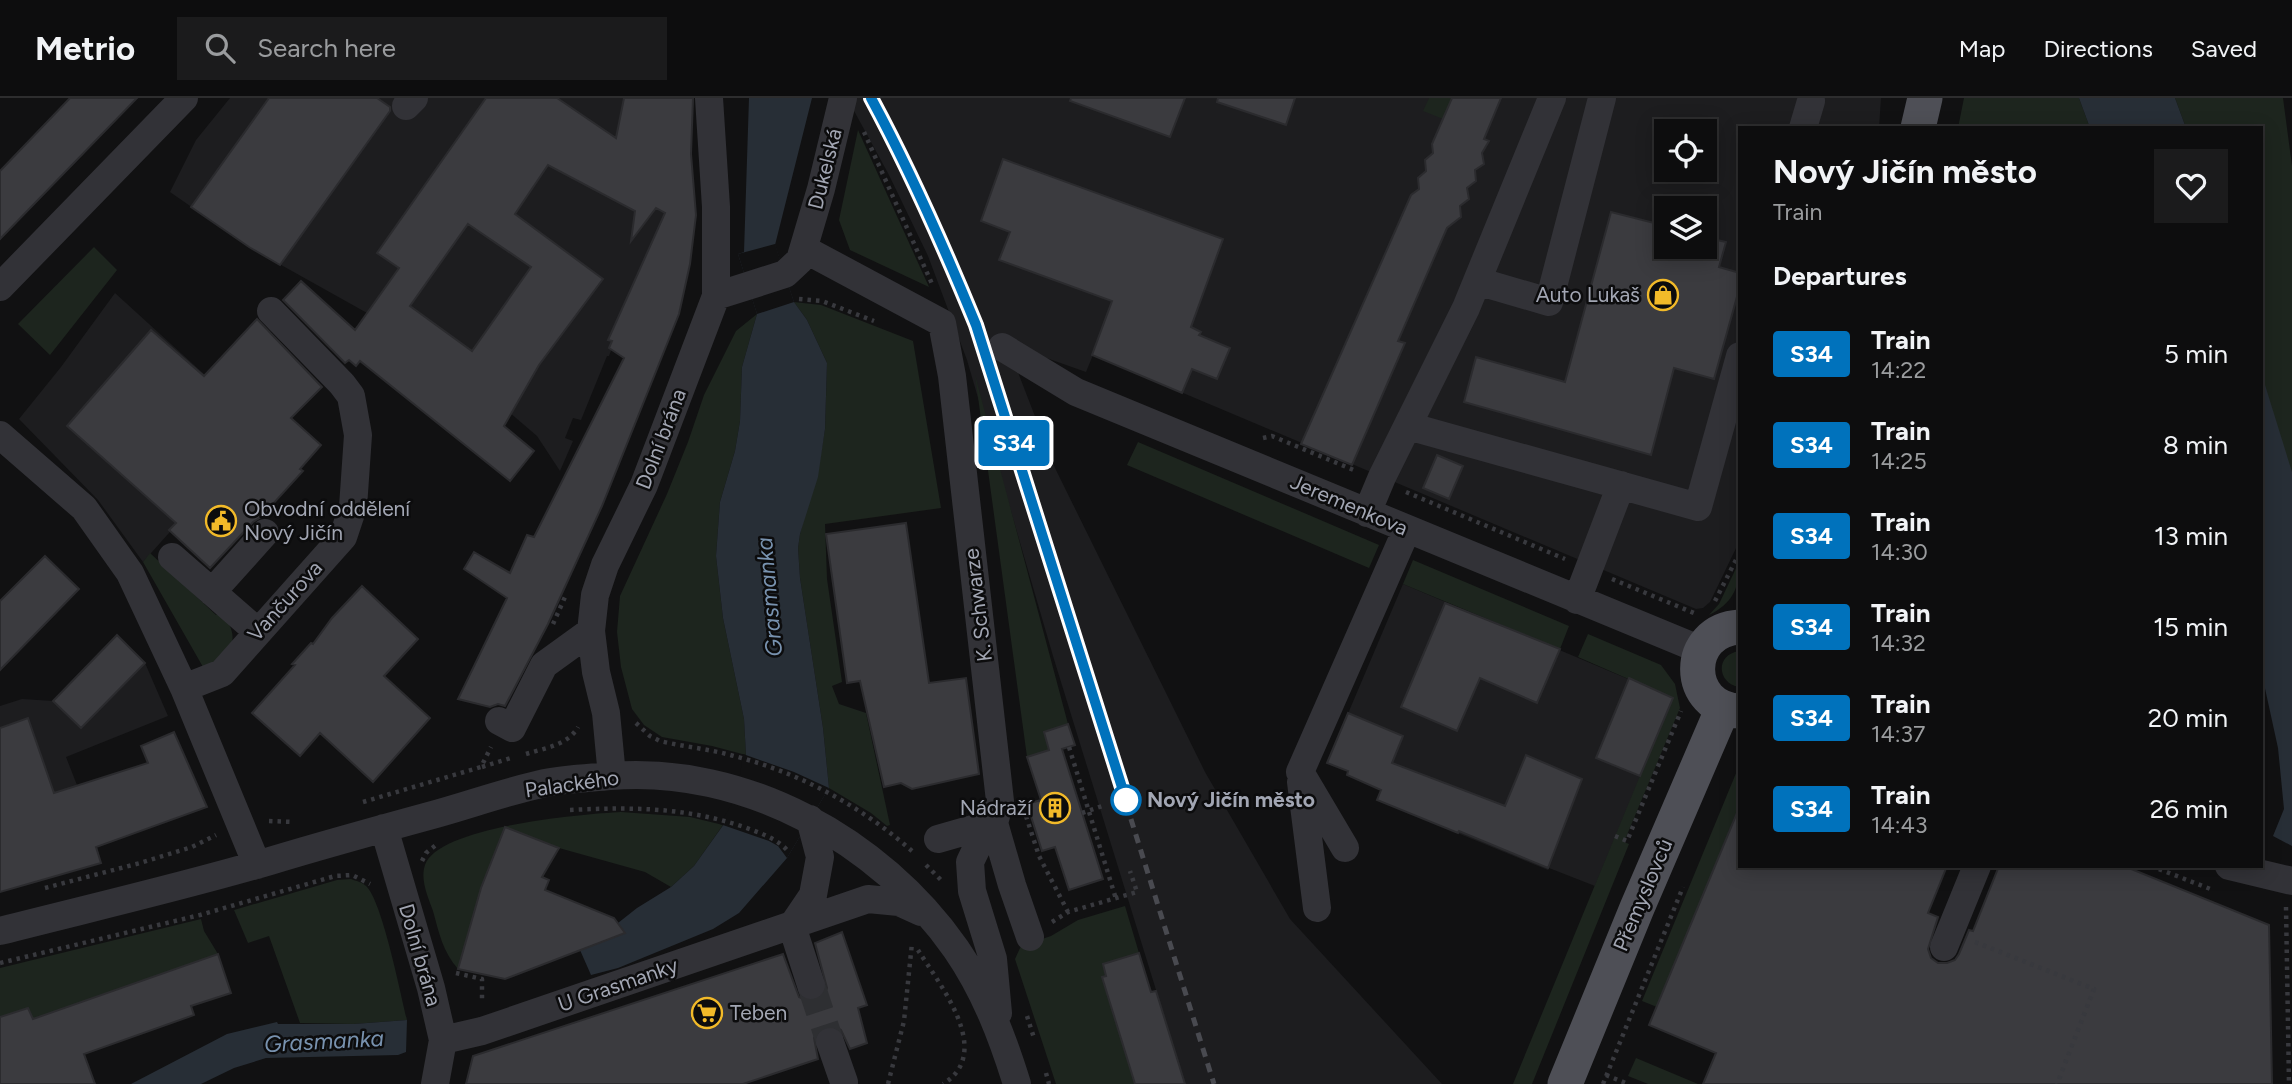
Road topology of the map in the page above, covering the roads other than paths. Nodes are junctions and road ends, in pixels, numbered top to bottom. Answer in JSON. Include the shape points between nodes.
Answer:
{"nodes":[{"id":1,"x":184,"y":98,"type":"edge"},
{"id":2,"x":709,"y":98,"type":"edge"},
{"id":3,"x":843,"y":98,"type":"edge"},
{"id":4,"x":1552,"y":98,"type":"edge"},
{"id":5,"x":1602,"y":98,"type":"edge"},
{"id":6,"x":1925,"y":98,"type":"edge"},
{"id":7,"x":1811,"y":101,"type":"dead end"},
{"id":8,"x":1804,"y":126,"type":"edge"},
{"id":9,"x":1919,"y":126,"type":"edge"},
{"id":10,"x":806,"y":245,"type":"junction"},
{"id":11,"x":1477,"y":281,"type":"junction"},
{"id":12,"x":0,"y":287,"type":"edge"},
{"id":13,"x":716,"y":296,"type":"junction"},
{"id":14,"x":271,"y":311,"type":"dead end"},
{"id":15,"x":1002,"y":348,"type":"dead end"},
{"id":16,"x":1738,"y":363,"type":"edge"},
{"id":17,"x":1408,"y":426,"type":"junction"},
{"id":18,"x":0,"y":435,"type":"edge"},
{"id":19,"x":1621,"y":485,"type":"junction"},
{"id":20,"x":1367,"y":513,"type":"junction"},
{"id":21,"x":1407,"y":529,"type":"junction"},
{"id":22,"x":265,"y":533,"type":"dead end"},
{"id":23,"x":172,"y":557,"type":"dead end"},
{"id":24,"x":212,"y":592,"type":"junction"},
{"id":25,"x":1577,"y":600,"type":"junction"},
{"id":26,"x":1738,"y":627,"type":"edge"},
{"id":27,"x":592,"y":631,"type":"junction"},
{"id":28,"x":258,"y":632,"type":"junction"},
{"id":29,"x":1701,"y":650,"type":"junction"},
{"id":30,"x":184,"y":688,"type":"junction"},
{"id":31,"x":1731,"y":709,"type":"edge"},
{"id":32,"x":500,"y":722,"type":"road end"},
{"id":33,"x":1300,"y":772,"type":"junction"},
{"id":34,"x":612,"y":776,"type":"junction"},
{"id":35,"x":810,"y":819,"type":"junction"},
{"id":36,"x":995,"y":822,"type":"junction"},
{"id":37,"x":384,"y":828,"type":"junction"},
{"id":38,"x":938,"y":839,"type":"dead end"},
{"id":39,"x":1345,"y":848,"type":"dead end"},
{"id":40,"x":257,"y":865,"type":"junction"},
{"id":41,"x":1957,"y":868,"type":"edge"},
{"id":42,"x":1975,"y":868,"type":"edge"},
{"id":43,"x":2233,"y":868,"type":"edge"},
{"id":44,"x":2289,"y":894,"type":"edge"},
{"id":45,"x":1317,"y":908,"type":"dead end"},
{"id":46,"x":930,"y":916,"type":"junction"},
{"id":47,"x":792,"y":926,"type":"junction"},
{"id":48,"x":0,"y":931,"type":"edge"},
{"id":49,"x":1030,"y":937,"type":"road end"},
{"id":50,"x":811,"y":985,"type":"tunnel mouth"},
{"id":51,"x":1000,"y":1033,"type":"junction"},
{"id":52,"x":443,"y":1040,"type":"junction"},
{"id":53,"x":830,"y":1042,"type":"tunnel mouth"},
{"id":54,"x":842,"y":1083,"type":"edge"},
{"id":55,"x":435,"y":1084,"type":"edge"},
{"id":56,"x":1016,"y":1084,"type":"edge"},
{"id":57,"x":1565,"y":1084,"type":"edge"}],
"edges":[{"from":1,"to":12,"type":"street"},
{"from":2,"to":13,"type":"street","name":"Dolní brána"},
{"from":3,"to":10,"type":"street","name":"Dukelská"},
{"from":4,"to":11,"type":"street"},
{"from":5,"to":11,"type":"street","via":[[1549,302]]},
{"from":6,"to":9,"type":"main road"},
{"from":7,"to":8,"type":"street"},
{"from":10,"to":13,"type":"street","via":[[789,286],[747,285]]},
{"from":10,"to":36,"type":"street","name":"K. Schwarze","via":[[943,323],[1000,801]]},
{"from":11,"to":17,"type":"street"},
{"from":13,"to":27,"type":"street","name":"Dolní brána","via":[[644,485],[606,565],[595,595]]},
{"from":14,"to":28,"type":"street","name":"Vančurova","via":[[351,396],[358,435],[354,507],[343,537]]},
{"from":15,"to":20,"type":"street","name":"Jeremenkova","via":[[1076,392]]},
{"from":16,"to":19,"type":"street","via":[[1698,507]]},
{"from":17,"to":19,"type":"street"},
{"from":17,"to":20,"type":"street"},
{"from":18,"to":30,"type":"street","via":[[84,508],[130,573]]},
{"from":19,"to":25,"type":"street"},
{"from":20,"to":21,"type":"street","name":"Jeremenkova"},
{"from":21,"to":25,"type":"street","name":"Jeremenkova"},
{"from":21,"to":33,"type":"street"},
{"from":22,"to":24,"type":"street"},
{"from":23,"to":24,"type":"street"},
{"from":24,"to":28,"type":"street"},
{"from":25,"to":29,"type":"street","name":"Jeremenkova"},
{"from":26,"to":29,"type":"main road","via":[[1718,632]]},
{"from":27,"to":32,"type":"street","via":[[544,665],[512,728]]},
{"from":27,"to":34,"type":"street","name":"Dolní brána"},
{"from":28,"to":30,"type":"street","name":"Vančurova","via":[[222,673]]},
{"from":29,"to":31,"type":"main road","via":[[1699,681],[1708,697]]},
{"from":30,"to":40,"type":"street"},
{"from":31,"to":57,"type":"main road","name":"Přemyslovců","via":[[1642,895]]},
{"from":33,"to":39,"type":"street"},
{"from":33,"to":45,"type":"street"},
{"from":34,"to":35,"type":"street","name":"Palackého","via":[[664,776],[726,786]]},
{"from":34,"to":37,"type":"street","name":"Palackého","via":[[545,783]]},
{"from":35,"to":46,"type":"street","name":"Palackého","via":[[853,846]]},
{"from":35,"to":47,"type":"street","via":[[820,857],[813,895]]},
{"from":36,"to":38,"type":"street"},
{"from":36,"to":49,"type":"street"},
{"from":36,"to":51,"type":"street","name":"K. Schwarze","via":[[970,862],[972,891],[993,959]]},
{"from":37,"to":40,"type":"street","name":"Palackého"},
{"from":37,"to":52,"type":"street","name":"Dolní brána"},
{"from":40,"to":48,"type":"street","name":"Palackého"},
{"from":41,"to":42,"type":"street","via":[[1945,942]]},
{"from":43,"to":44,"type":"street"},
{"from":46,"to":47,"type":"street","name":"U Grasmanky","via":[[899,902],[868,899]]},
{"from":46,"to":51,"type":"street","name":"Palackého","via":[[964,962]]},
{"from":47,"to":50,"type":"street"},
{"from":47,"to":52,"type":"street","name":"U Grasmanky","via":[[482,1031]]},
{"from":51,"to":56,"type":"street","name":"Palackého"},
{"from":52,"to":55,"type":"street","name":"Dolní brána"},
{"from":53,"to":54,"type":"street"}]}
